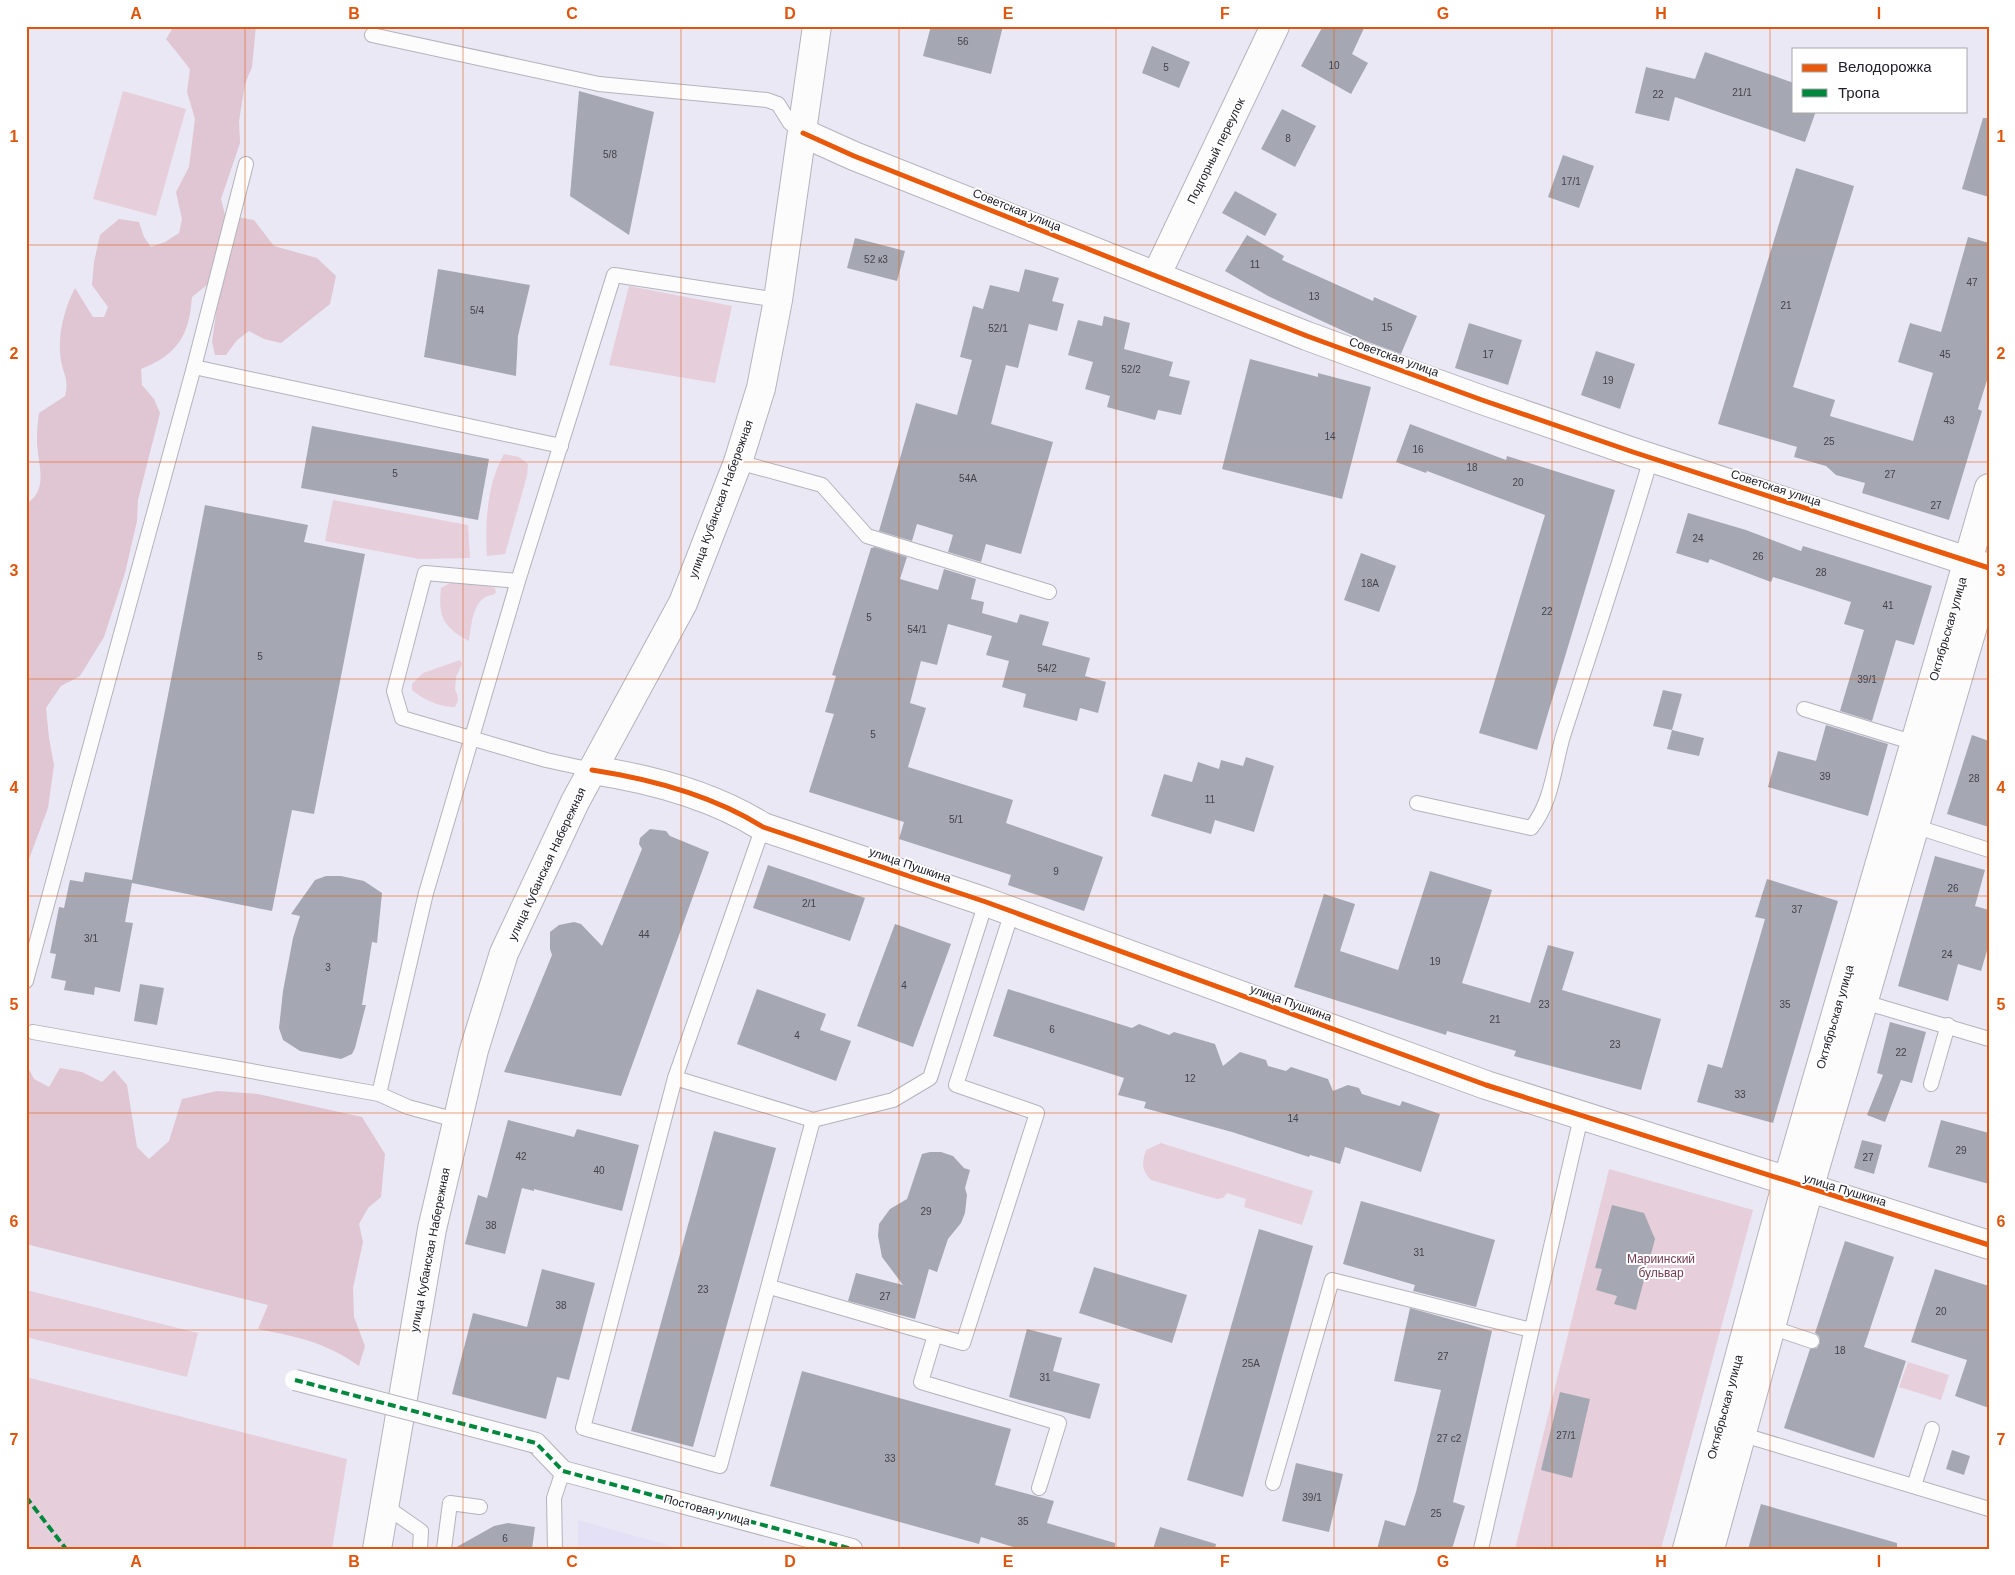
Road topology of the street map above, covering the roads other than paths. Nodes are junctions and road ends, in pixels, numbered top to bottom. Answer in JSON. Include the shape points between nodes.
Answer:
{"nodes":[{"id":1,"x":817,"y":26,"type":"edge"},
{"id":2,"x":1276,"y":26,"type":"edge"},
{"id":3,"x":372,"y":35,"type":"dead end"},
{"id":4,"x":803,"y":133,"type":"junction"},
{"id":5,"x":246,"y":164,"type":"dead end"},
{"id":6,"x":1156,"y":276,"type":"junction"},
{"id":7,"x":778,"y":300,"type":"junction"},
{"id":8,"x":194,"y":367,"type":"junction"},
{"id":9,"x":562,"y":446,"type":"junction"},
{"id":10,"x":1651,"y":458,"type":"junction"},
{"id":11,"x":738,"y":462,"type":"junction"},
{"id":12,"x":1989,"y":488,"type":"edge"},
{"id":13,"x":1982,"y":567,"type":"edge"},
{"id":14,"x":518,"y":581,"type":"junction"},
{"id":15,"x":1049,"y":592,"type":"dead end"},
{"id":16,"x":1804,"y":709,"type":"dead end"},
{"id":17,"x":473,"y":740,"type":"junction"},
{"id":18,"x":1915,"y":743,"type":"junction"},
{"id":19,"x":592,"y":770,"type":"junction"},
{"id":20,"x":1417,"y":803,"type":"dead end"},
{"id":21,"x":1914,"y":826,"type":"junction"},
{"id":22,"x":763,"y":827,"type":"junction"},
{"id":23,"x":1989,"y":850,"type":"edge"},
{"id":24,"x":986,"y":902,"type":"junction"},
{"id":25,"x":1012,"y":912,"type":"junction"},
{"id":26,"x":26,"y":981,"type":"edge"},
{"id":27,"x":1864,"y":1002,"type":"junction"},
{"id":28,"x":1948,"y":1025,"type":"junction"},
{"id":29,"x":33,"y":1032,"type":"dead end"},
{"id":30,"x":1989,"y":1039,"type":"edge"},
{"id":31,"x":675,"y":1078,"type":"junction"},
{"id":32,"x":1931,"y":1084,"type":"dead end"},
{"id":33,"x":379,"y":1094,"type":"junction"},
{"id":34,"x":1581,"y":1117,"type":"junction"},
{"id":35,"x":456,"y":1120,"type":"junction"},
{"id":36,"x":813,"y":1120,"type":"junction"},
{"id":37,"x":1798,"y":1186,"type":"junction"},
{"id":38,"x":1989,"y":1244,"type":"edge"},
{"id":39,"x":770,"y":1287,"type":"junction"},
{"id":40,"x":1770,"y":1327,"type":"junction"},
{"id":41,"x":1531,"y":1330,"type":"junction"},
{"id":42,"x":935,"y":1335,"type":"junction"},
{"id":43,"x":1812,"y":1341,"type":"dead end"},
{"id":44,"x":295,"y":1380,"type":"dead end"},
{"id":45,"x":1932,"y":1430,"type":"dead end"},
{"id":46,"x":1730,"y":1431,"type":"junction"},
{"id":47,"x":563,"y":1471,"type":"junction"},
{"id":48,"x":1273,"y":1483,"type":"dead end"},
{"id":49,"x":1914,"y":1486,"type":"junction"},
{"id":50,"x":1039,"y":1488,"type":"dead end"},
{"id":51,"x":385,"y":1506,"type":"junction"},
{"id":52,"x":480,"y":1507,"type":"dead end"},
{"id":53,"x":1989,"y":1509,"type":"edge"},
{"id":54,"x":378,"y":1549,"type":"edge"},
{"id":55,"x":420,"y":1549,"type":"edge"},
{"id":56,"x":444,"y":1549,"type":"edge"},
{"id":57,"x":555,"y":1549,"type":"edge"},
{"id":58,"x":852,"y":1549,"type":"edge"},
{"id":59,"x":1481,"y":1549,"type":"edge"},
{"id":60,"x":1687,"y":1549,"type":"edge"},
{"id":61,"x":1710,"y":1549,"type":"edge"}],
"edges":[{"from":1,"to":4,"type":"street","name":"улица Кубанская Набережная"},
{"from":2,"to":6,"type":"street","name":"Подгорный переулок"},
{"from":3,"to":4,"type":"lane","via":[[599,84],[767,100],[778,104],[790,123]]},
{"from":4,"to":6,"type":"street","name":"Советская улица"},
{"from":4,"to":7,"type":"street","name":"улица Кубанская Набережная"},
{"from":5,"to":8,"type":"lane"},
{"from":6,"to":10,"type":"street","name":"Советская улица","via":[[1307,336]]},
{"from":7,"to":9,"type":"lane","via":[[614,274]]},
{"from":7,"to":11,"type":"street","name":"улица Кубанская Набережная","via":[[761,388]]},
{"from":8,"to":9,"type":"lane"},
{"from":8,"to":26,"type":"lane"},
{"from":9,"to":14,"type":"lane"},
{"from":10,"to":13,"type":"street","name":"Советская улица"},
{"from":10,"to":20,"type":"lane","via":[[1542,814],[1531,828]]},
{"from":11,"to":15,"type":"lane","via":[[822,485],[867,536]]},
{"from":11,"to":19,"type":"street","name":"улица Кубанская Набережная","via":[[683,602]]},
{"from":12,"to":13,"type":"street","name":"Октябрьская улица"},
{"from":13,"to":18,"type":"street","name":"Октябрьская улица"},
{"from":13,"to":21,"type":"street","name":"Октябрьская улица"},
{"from":14,"to":17,"type":"lane"},
{"from":14,"to":17,"type":"lane","via":[[425,572],[394,691],[402,718]]},
{"from":16,"to":18,"type":"lane"},
{"from":17,"to":19,"type":"lane"},
{"from":17,"to":33,"type":"lane","via":[[426,893]]},
{"from":18,"to":37,"type":"street","name":"Октябрьская улица"},
{"from":19,"to":22,"type":"street","name":"улица Пушкина","via":[[640,777],[736,810]]},
{"from":19,"to":35,"type":"street","name":"улица Кубанская Набережная","via":[[504,954]]},
{"from":21,"to":23,"type":"lane"},
{"from":21,"to":27,"type":"street","name":"Октябрьская улица"},
{"from":22,"to":24,"type":"street","name":"улица Пушкина"},
{"from":22,"to":31,"type":"lane"},
{"from":24,"to":25,"type":"street","name":"улица Пушкина"},
{"from":24,"to":36,"type":"lane","via":[[930,1078],[893,1100]]},
{"from":25,"to":34,"type":"street","name":"улица Пушкина","via":[[1476,1082]]},
{"from":25,"to":42,"type":"lane","via":[[956,1085],[1037,1114],[964,1343]]},
{"from":27,"to":28,"type":"lane"},
{"from":27,"to":37,"type":"street","name":"Октябрьская улица"},
{"from":28,"to":30,"type":"lane"},
{"from":28,"to":32,"type":"lane"},
{"from":29,"to":33,"type":"lane"},
{"from":31,"to":36,"type":"lane"},
{"from":31,"to":39,"type":"lane","via":[[584,1428],[720,1466]]},
{"from":33,"to":35,"type":"lane","via":[[408,1107]]},
{"from":34,"to":37,"type":"street","name":"улица Пушкина"},
{"from":34,"to":41,"type":"lane"},
{"from":35,"to":51,"type":"street","name":"улица Кубанская Набережная","via":[[432,1229]]},
{"from":36,"to":39,"type":"lane"},
{"from":37,"to":38,"type":"street","name":"улица Пушкина"},
{"from":37,"to":40,"type":"street","name":"Октябрьская улица"},
{"from":37,"to":46,"type":"street","name":"Октябрьская улица"},
{"from":39,"to":42,"type":"lane"},
{"from":40,"to":43,"type":"lane"},
{"from":40,"to":46,"type":"street","name":"Октябрьская улица"},
{"from":41,"to":48,"type":"lane","via":[[1332,1280]]},
{"from":41,"to":59,"type":"lane"},
{"from":42,"to":50,"type":"lane","via":[[921,1382],[1058,1423]]},
{"from":44,"to":47,"type":"street","bridge":true,"via":[[536,1443]]},
{"from":45,"to":49,"type":"lane"},
{"from":46,"to":49,"type":"lane"},
{"from":46,"to":60,"type":"street","name":"Октябрьская улица"},
{"from":46,"to":61,"type":"street","name":"Октябрьская улица"},
{"from":47,"to":57,"type":"lane","via":[[554,1498]]},
{"from":47,"to":58,"type":"street","name":"Постовая улица"},
{"from":49,"to":53,"type":"lane"},
{"from":51,"to":54,"type":"street","name":"улица Кубанская Набережная"},
{"from":51,"to":55,"type":"lane","via":[[422,1532]]},
{"from":52,"to":56,"type":"lane","via":[[450,1503]]}]}
